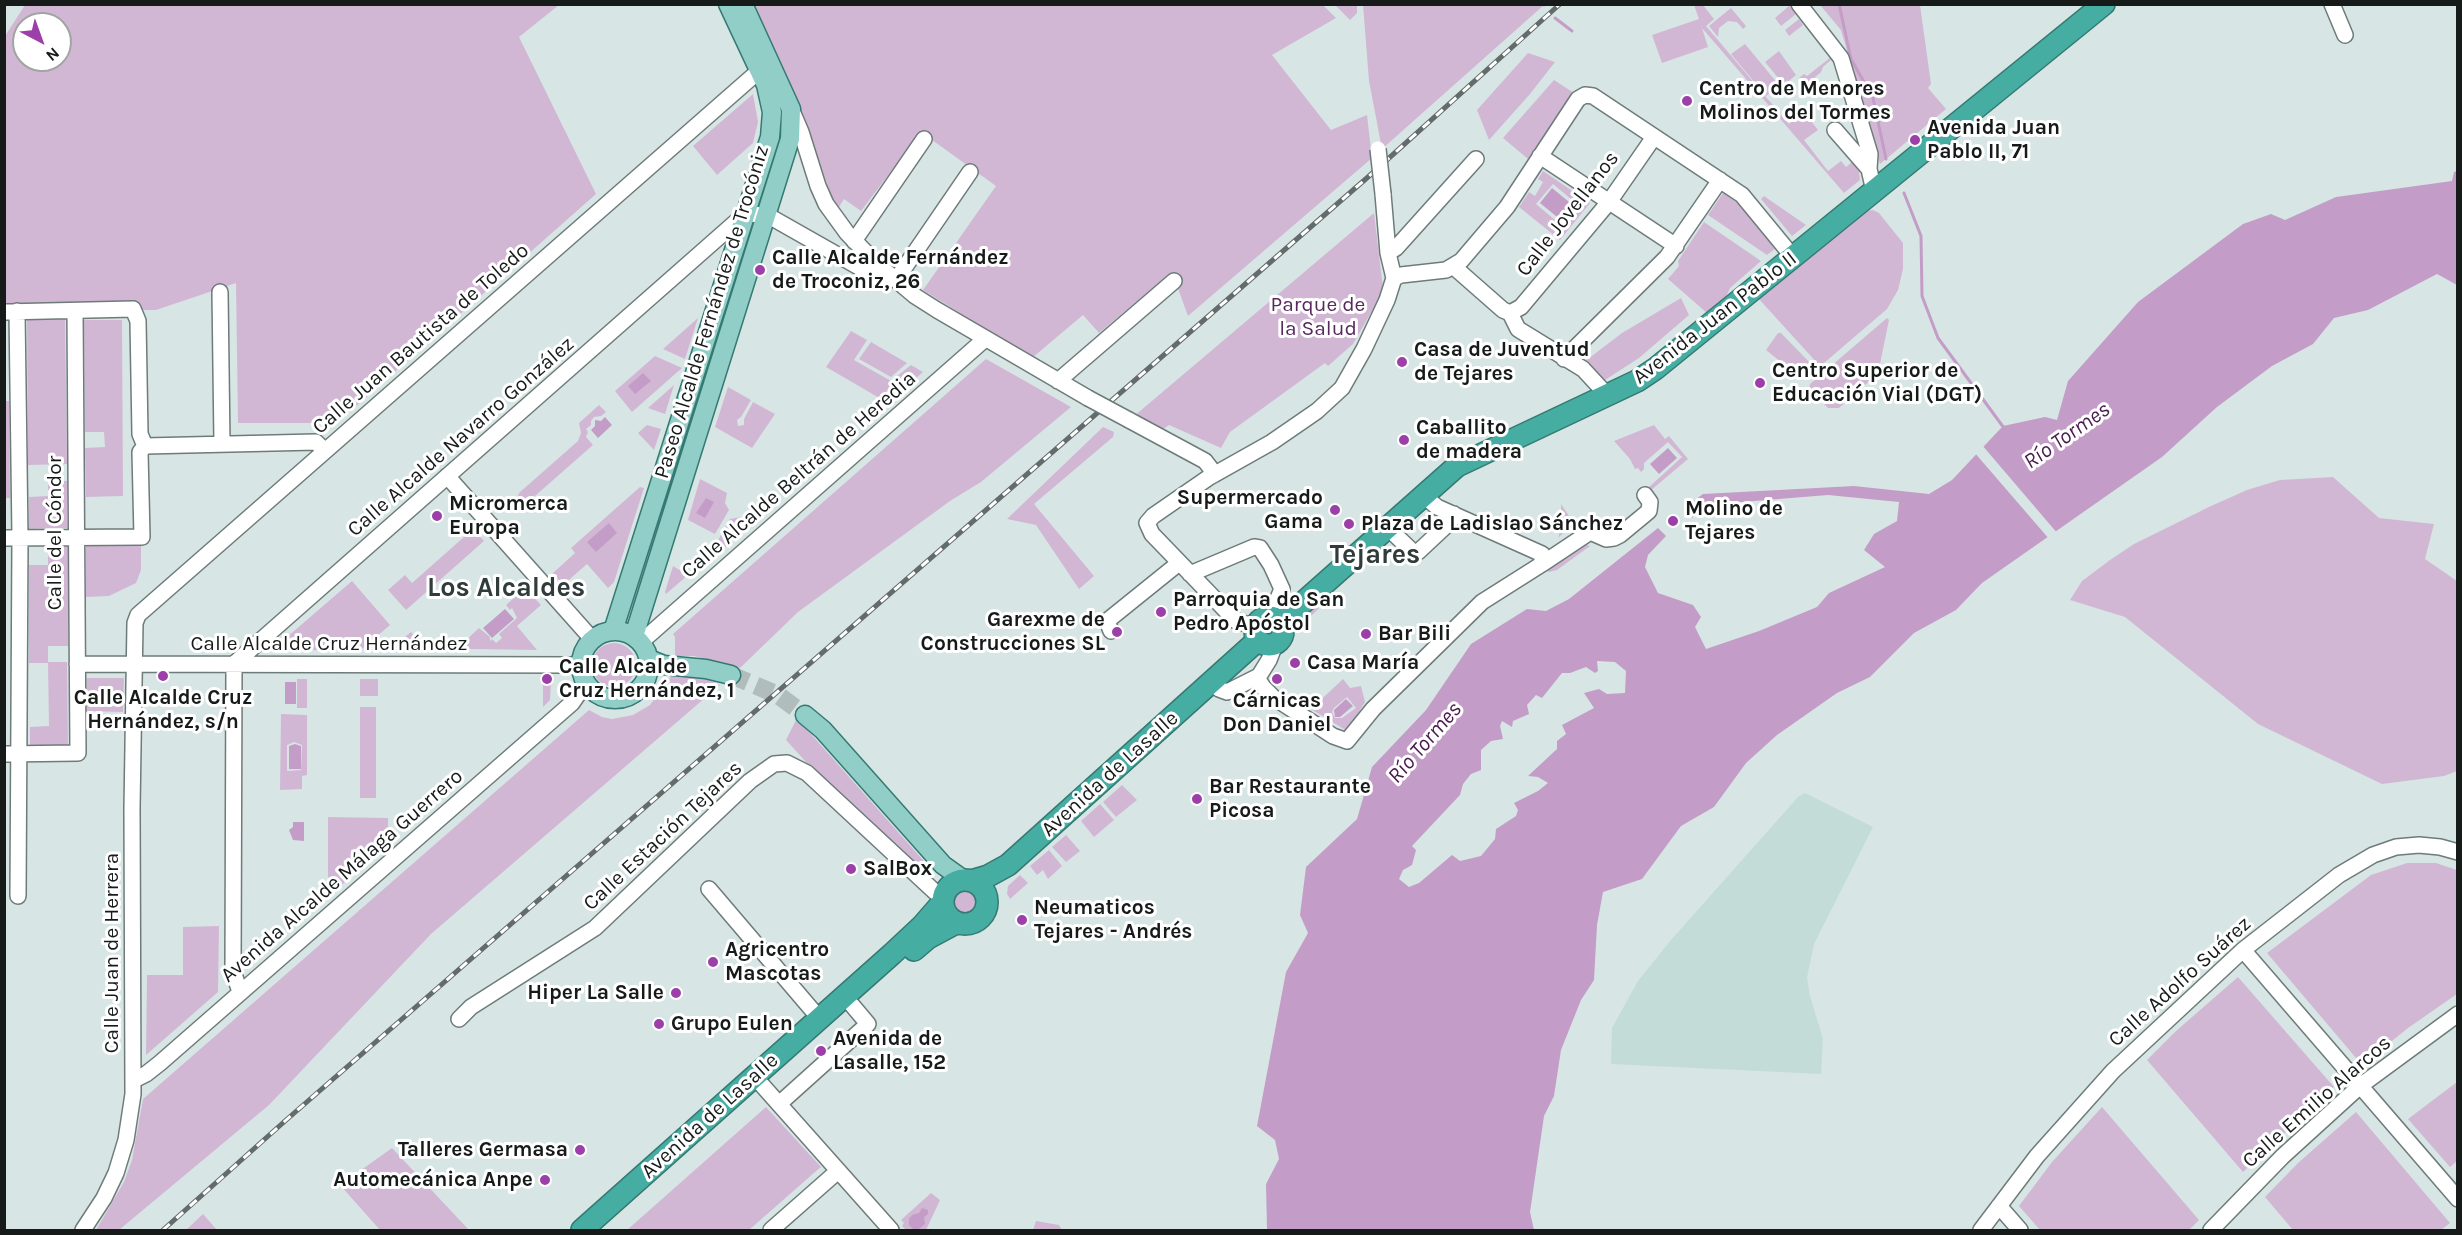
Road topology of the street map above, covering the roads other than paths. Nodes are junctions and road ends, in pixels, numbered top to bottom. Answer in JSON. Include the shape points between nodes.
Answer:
{"nodes":[{"id":1,"x":728,"y":4,"type":"edge"},
{"id":2,"x":743,"y":4,"type":"edge"},
{"id":3,"x":1799,"y":4,"type":"edge"},
{"id":4,"x":2104,"y":4,"type":"edge"},
{"id":5,"x":2332,"y":4,"type":"edge"},
{"id":6,"x":2345,"y":36,"type":"dead end"},
{"id":7,"x":765,"y":66,"type":"junction"},
{"id":8,"x":1835,"y":130,"type":"dead end"},
{"id":9,"x":770,"y":136,"type":"junction"},
{"id":10,"x":1654,"y":137,"type":"junction"},
{"id":11,"x":924,"y":139,"type":"dead end"},
{"id":12,"x":798,"y":142,"type":"junction"},
{"id":13,"x":1378,"y":149,"type":"dead end"},
{"id":14,"x":1540,"y":156,"type":"junction"},
{"id":15,"x":1476,"y":159,"type":"dead end"},
{"id":16,"x":1869,"y":169,"type":"junction"},
{"id":17,"x":970,"y":172,"type":"dead end"},
{"id":18,"x":1720,"y":180,"type":"junction"},
{"id":19,"x":1874,"y":191,"type":"junction"},
{"id":20,"x":1609,"y":202,"type":"junction"},
{"id":21,"x":745,"y":214,"type":"junction"},
{"id":22,"x":767,"y":215,"type":"junction"},
{"id":23,"x":715,"y":242,"type":"junction"},
{"id":24,"x":854,"y":242,"type":"junction"},
{"id":25,"x":1676,"y":246,"type":"junction"},
{"id":26,"x":1388,"y":253,"type":"junction"},
{"id":27,"x":733,"y":254,"type":"junction"},
{"id":28,"x":1793,"y":257,"type":"junction"},
{"id":29,"x":1454,"y":267,"type":"junction"},
{"id":30,"x":1394,"y":278,"type":"junction"},
{"id":31,"x":896,"y":280,"type":"junction"},
{"id":32,"x":1174,"y":281,"type":"dead end"},
{"id":33,"x":220,"y":292,"type":"dead end"},
{"id":34,"x":11,"y":311,"type":"edge"},
{"id":35,"x":75,"y":311,"type":"junction"},
{"id":36,"x":1510,"y":313,"type":"junction"},
{"id":37,"x":985,"y":339,"type":"junction"},
{"id":38,"x":1564,"y":359,"type":"junction"},
{"id":39,"x":1058,"y":381,"type":"junction"},
{"id":40,"x":1608,"y":396,"type":"junction"},
{"id":41,"x":222,"y":444,"type":"junction"},
{"id":42,"x":145,"y":446,"type":"junction"},
{"id":43,"x":325,"y":452,"type":"junction"},
{"id":44,"x":1215,"y":474,"type":"junction"},
{"id":45,"x":447,"y":476,"type":"junction"},
{"id":46,"x":1423,"y":495,"type":"junction"},
{"id":47,"x":1645,"y":495,"type":"dead end"},
{"id":48,"x":1454,"y":514,"type":"junction"},
{"id":49,"x":1387,"y":527,"type":"junction"},
{"id":50,"x":12,"y":538,"type":"edge"},
{"id":51,"x":76,"y":538,"type":"junction"},
{"id":52,"x":1543,"y":561,"type":"junction"},
{"id":53,"x":1184,"y":568,"type":"junction"},
{"id":54,"x":1269,"y":626,"type":"junction"},
{"id":55,"x":613,"y":631,"type":"junction"},
{"id":56,"x":1111,"y":631,"type":"dead end"},
{"id":57,"x":592,"y":639,"type":"junction"},
{"id":58,"x":647,"y":655,"type":"junction"},
{"id":59,"x":77,"y":664,"type":"junction"},
{"id":60,"x":134,"y":664,"type":"junction"},
{"id":61,"x":234,"y":664,"type":"junction"},
{"id":62,"x":581,"y":665,"type":"junction"},
{"id":63,"x":731,"y":675,"type":"tunnel mouth"},
{"id":64,"x":1259,"y":676,"type":"junction"},
{"id":65,"x":1212,"y":683,"type":"junction"},
{"id":66,"x":590,"y":688,"type":"junction"},
{"id":67,"x":805,"y":715,"type":"tunnel mouth"},
{"id":68,"x":12,"y":754,"type":"edge"},
{"id":69,"x":2457,"y":852,"type":"edge"},
{"id":70,"x":12,"y":859,"type":"edge"},
{"id":71,"x":1008,"y":865,"type":"junction"},
{"id":72,"x":709,"y":889,"type":"dead end"},
{"id":73,"x":954,"y":889,"type":"junction"},
{"id":74,"x":18,"y":896,"type":"dead end"},
{"id":75,"x":987,"y":904,"type":"junction"},
{"id":76,"x":956,"y":923,"type":"junction"},
{"id":77,"x":2243,"y":951,"type":"junction"},
{"id":78,"x":240,"y":992,"type":"junction"},
{"id":79,"x":852,"y":1005,"type":"junction"},
{"id":80,"x":2457,"y":1014,"type":"edge"},
{"id":81,"x":819,"y":1018,"type":"junction"},
{"id":82,"x":459,"y":1019,"type":"dead end"},
{"id":83,"x":134,"y":1080,"type":"junction"},
{"id":84,"x":762,"y":1085,"type":"junction"},
{"id":85,"x":2360,"y":1086,"type":"junction"},
{"id":86,"x":779,"y":1104,"type":"junction"},
{"id":87,"x":838,"y":1171,"type":"junction"},
{"id":88,"x":2457,"y":1198,"type":"edge"},
{"id":89,"x":1999,"y":1206,"type":"junction"},
{"id":90,"x":83,"y":1230,"type":"edge"},
{"id":91,"x":582,"y":1230,"type":"edge"},
{"id":92,"x":598,"y":1230,"type":"edge"},
{"id":93,"x":771,"y":1230,"type":"edge"},
{"id":94,"x":891,"y":1230,"type":"edge"},
{"id":95,"x":1981,"y":1230,"type":"edge"},
{"id":96,"x":2020,"y":1230,"type":"edge"},
{"id":97,"x":2211,"y":1230,"type":"edge"}],
"edges":[{"from":1,"to":7,"type":"main road","name":"Paseo Alcalde Fernández de Trocóniz"},
{"from":2,"to":7,"type":"main road","name":"Paseo Alcalde Fernández de Trocóniz"},
{"from":3,"to":16,"type":"street","via":[[1841,58],[1870,154]]},
{"from":4,"to":19,"type":"highway","name":"Avenida Juan Pablo II"},
{"from":5,"to":6,"type":"street"},
{"from":7,"to":9,"type":"main road","name":"Paseo Alcalde Fernández de Trocóniz"},
{"from":7,"to":12,"type":"main road","name":"Paseo Alcalde Fernández de Trocóniz","via":[[790,109]]},
{"from":7,"to":43,"type":"street","name":"Calle Juan Bautista de Toledo"},
{"from":8,"to":16,"type":"street"},
{"from":9,"to":12,"type":"street"},
{"from":9,"to":21,"type":"main road","name":"Paseo Alcalde Fernández de Trocóniz"},
{"from":10,"to":14,"type":"street","via":[[1593,96],[1585,95],[1578,99]]},
{"from":10,"to":18,"type":"street"},
{"from":10,"to":20,"type":"street","name":"Calle Jovellanos"},
{"from":11,"to":24,"type":"street"},
{"from":12,"to":22,"type":"main road","name":"Paseo Alcalde Fernández de Trocóniz"},
{"from":12,"to":24,"type":"street","via":[[826,204]]},
{"from":13,"to":26,"type":"street","bridge":true},
{"from":14,"to":20,"type":"street"},
{"from":14,"to":29,"type":"street","via":[[1507,207]]},
{"from":15,"to":26,"type":"street"},
{"from":16,"to":19,"type":"street"},
{"from":17,"to":31,"type":"street"},
{"from":18,"to":25,"type":"street"},
{"from":18,"to":28,"type":"street","via":[[1751,204]]},
{"from":19,"to":28,"type":"highway","name":"Avenida Juan Pablo II"},
{"from":20,"to":25,"type":"street"},
{"from":20,"to":36,"type":"street","name":"Calle Jovellanos","via":[[1521,307]]},
{"from":21,"to":22,"type":"street"},
{"from":21,"to":23,"type":"street","name":"Calle Alcalde Navarro González"},
{"from":21,"to":27,"type":"main road","name":"Paseo Alcalde Fernández de Trocóniz"},
{"from":22,"to":31,"type":"street","via":[[871,274]]},
{"from":22,"to":58,"type":"main road","name":"Paseo Alcalde Fernández de Trocóniz"},
{"from":23,"to":27,"type":"street"},
{"from":23,"to":45,"type":"street","name":"Calle Alcalde Navarro González"},
{"from":24,"to":31,"type":"street"},
{"from":25,"to":38,"type":"street"},
{"from":26,"to":30,"type":"street"},
{"from":27,"to":55,"type":"main road","name":"Paseo Alcalde Fernández de Trocóniz"},
{"from":28,"to":40,"type":"highway","name":"Avenida Juan Pablo II","via":[[1655,369]]},
{"from":29,"to":30,"type":"street"},
{"from":29,"to":36,"type":"street"},
{"from":30,"to":44,"type":"street","via":[[1359,359],[1341,388],[1272,442]]},
{"from":31,"to":37,"type":"street"},
{"from":32,"to":39,"type":"street"},
{"from":33,"to":41,"type":"street"},
{"from":34,"to":35,"type":"street"},
{"from":34,"to":50,"type":"street"},
{"from":35,"to":42,"type":"street","via":[[133,309],[138,321],[140,434]]},
{"from":35,"to":51,"type":"street","name":"Calle del Cóndor"},
{"from":36,"to":38,"type":"street","via":[[1518,329]]},
{"from":37,"to":39,"type":"street"},
{"from":37,"to":58,"type":"street","name":"Calle Alcalde Beltrán de Heredia"},
{"from":38,"to":40,"type":"street","via":[[1583,369]]},
{"from":39,"to":44,"type":"street","bridge":true,"via":[[1205,461]]},
{"from":40,"to":46,"type":"highway","name":"Avenida Juan Pablo II","via":[[1457,466]]},
{"from":41,"to":42,"type":"street"},
{"from":41,"to":43,"type":"street","via":[[316,442]]},
{"from":42,"to":51,"type":"street","via":[[140,452],[142,537]]},
{"from":43,"to":60,"type":"street","name":"Calle Juan Bautista de Toledo","via":[[138,615]]},
{"from":44,"to":53,"type":"street","via":[[1153,516],[1147,527]]},
{"from":45,"to":57,"type":"street"},
{"from":45,"to":61,"type":"street","name":"Calle Alcalde Navarro González"},
{"from":46,"to":48,"type":"street"},
{"from":46,"to":49,"type":"highway","name":"Avenida Juan Pablo II"},
{"from":47,"to":52,"type":"street","via":[[1650,502],[1649,511],[1620,535],[1605,539],[1590,532]]},
{"from":48,"to":49,"type":"street","via":[[1418,552]]},
{"from":48,"to":52,"type":"street","via":[[1542,554]]},
{"from":49,"to":54,"type":"highway","name":"Avenida Juan Pablo II"},
{"from":50,"to":51,"type":"street"},
{"from":50,"to":68,"type":"street"},
{"from":51,"to":59,"type":"street","name":"Calle del Cóndor"},
{"from":52,"to":64,"type":"street","via":[[1482,602],[1373,709],[1347,741],[1273,697]]},
{"from":53,"to":54,"type":"street","via":[[1236,621]]},
{"from":53,"to":54,"type":"street","via":[[1260,548],[1281,585]]},
{"from":53,"to":56,"type":"street","via":[[1107,621]]},
{"from":54,"to":64,"type":"street"},
{"from":54,"to":65,"type":"highway","name":"Avenida Juan Pablo II"},
{"from":55,"to":57,"type":"main road"},
{"from":55,"to":58,"type":"main road","via":[[624,632]]},
{"from":57,"to":62,"type":"main road"},
{"from":58,"to":63,"type":"main road"},
{"from":58,"to":66,"type":"main road","via":[[646,680],[632,694],[613,699]]},
{"from":59,"to":60,"type":"street","name":"Calle Alcalde Cruz Hernández"},
{"from":59,"to":68,"type":"street","name":"Calle del Cóndor","via":[[78,753]]},
{"from":60,"to":61,"type":"street","name":"Calle Alcalde Cruz Hernández"},
{"from":60,"to":83,"type":"street","name":"Calle Juan de Herrera"},
{"from":61,"to":62,"type":"street","name":"Calle Alcalde Cruz Hernández"},
{"from":61,"to":78,"type":"street","via":[[233,971]]},
{"from":62,"to":66,"type":"main road"},
{"from":64,"to":65,"type":"street","via":[[1227,692]]},
{"from":65,"to":71,"type":"highway","name":"Avenida de Lasalle"},
{"from":66,"to":78,"type":"street","name":"Avenida Alcalde Málaga Guerrero"},
{"from":67,"to":73,"type":"main road","via":[[823,730],[943,865]]},
{"from":68,"to":70,"type":"street"},
{"from":69,"to":77,"type":"street","name":"Calle Adolfo Suárez","via":[[2419,845],[2373,855],[2339,875]]},
{"from":70,"to":74,"type":"street"},
{"from":71,"to":73,"type":"highway","name":"Avenida de Lasalle"},
{"from":71,"to":75,"type":"highway","name":"Avenida de Lasalle"},
{"from":72,"to":81,"type":"street"},
{"from":73,"to":75,"type":"highway","via":[[981,887]]},
{"from":73,"to":76,"type":"highway","via":[[946,915]]},
{"from":73,"to":81,"type":"highway","name":"Avenida de Lasalle","via":[[922,926]]},
{"from":73,"to":82,"type":"street","name":"Calle Estación Tejares","via":[[934,892],[807,773],[787,764],[774,764],[750,781],[595,928],[480,1001]]},
{"from":75,"to":76,"type":"highway","via":[[983,915],[974,922]]},
{"from":76,"to":79,"type":"highway","name":"Avenida de Lasalle","via":[[928,938]]},
{"from":77,"to":85,"type":"street"},
{"from":77,"to":89,"type":"street","name":"Calle Adolfo Suárez","via":[[2113,1071],[2037,1156]]},
{"from":78,"to":83,"type":"street","name":"Avenida Alcalde Málaga Guerrero","via":[[160,1063]]},
{"from":79,"to":84,"type":"highway","name":"Avenida de Lasalle"},
{"from":79,"to":86,"type":"street","name":"Avenida de Lasalle","via":[[868,1024]]},
{"from":80,"to":85,"type":"street","name":"Calle Emilio Alarcos"},
{"from":81,"to":91,"type":"highway","name":"Avenida de Lasalle"},
{"from":83,"to":90,"type":"street","name":"Calle Juan de Herrera","via":[[131,1116],[116,1173]]},
{"from":84,"to":86,"type":"street"},
{"from":84,"to":92,"type":"highway","name":"Avenida de Lasalle"},
{"from":85,"to":88,"type":"street"},
{"from":85,"to":97,"type":"street","name":"Calle Emilio Alarcos","via":[[2283,1156]]},
{"from":86,"to":87,"type":"street"},
{"from":87,"to":93,"type":"street"},
{"from":87,"to":94,"type":"street"},
{"from":89,"to":95,"type":"street","name":"Calle Adolfo Suárez"},
{"from":89,"to":96,"type":"street"}]}
